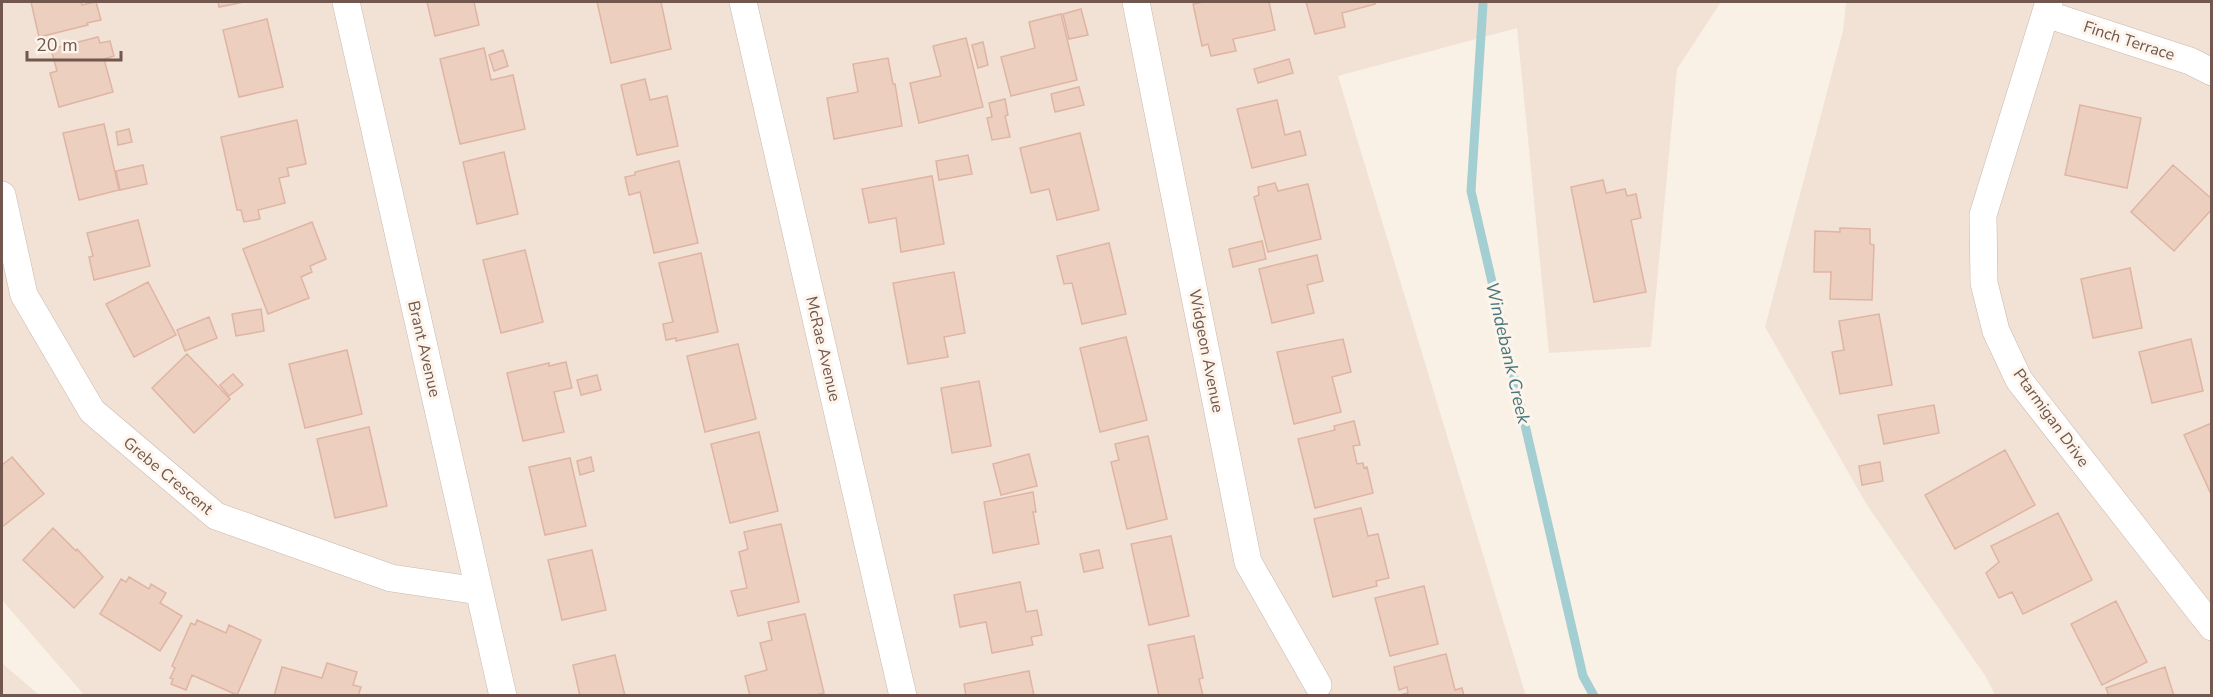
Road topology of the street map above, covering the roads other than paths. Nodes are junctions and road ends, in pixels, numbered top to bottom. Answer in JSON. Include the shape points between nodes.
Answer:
{"nodes":[{"id":1,"x":346,"y":2,"type":"edge"},
{"id":2,"x":743,"y":2,"type":"edge"},
{"id":3,"x":1136,"y":2,"type":"edge"},
{"id":4,"x":2047,"y":8,"type":"edge"},
{"id":5,"x":2211,"y":72,"type":"edge"},
{"id":6,"x":2,"y":195,"type":"edge"},
{"id":7,"x":13,"y":297,"type":"edge"},
{"id":8,"x":479,"y":591,"type":"junction"},
{"id":9,"x":2211,"y":627,"type":"edge"},
{"id":10,"x":1318,"y":685,"type":"dead end"},
{"id":11,"x":503,"y":696,"type":"edge"},
{"id":12,"x":903,"y":696,"type":"edge"}],
"edges":[{"from":1,"to":8,"type":"street","name":"Brant Avenue"},
{"from":2,"to":12,"type":"street","name":"McRae Avenue"},
{"from":3,"to":10,"type":"street","name":"Widgeon Avenue","via":[[1248,562]]},
{"from":4,"to":5,"type":"street","name":"Finch Terrace","via":[[2190,60]]},
{"from":4,"to":9,"type":"street","name":"Ptarmigan Drive","via":[[1983,215],[1984,283],[1996,331],[2019,380]]},
{"from":6,"to":7,"type":"street","name":"Grebe Crescent"},
{"from":7,"to":8,"type":"street","name":"Grebe Crescent","via":[[92,411],[216,516],[391,578]]},
{"from":8,"to":11,"type":"street","name":"Brant Avenue"}]}
